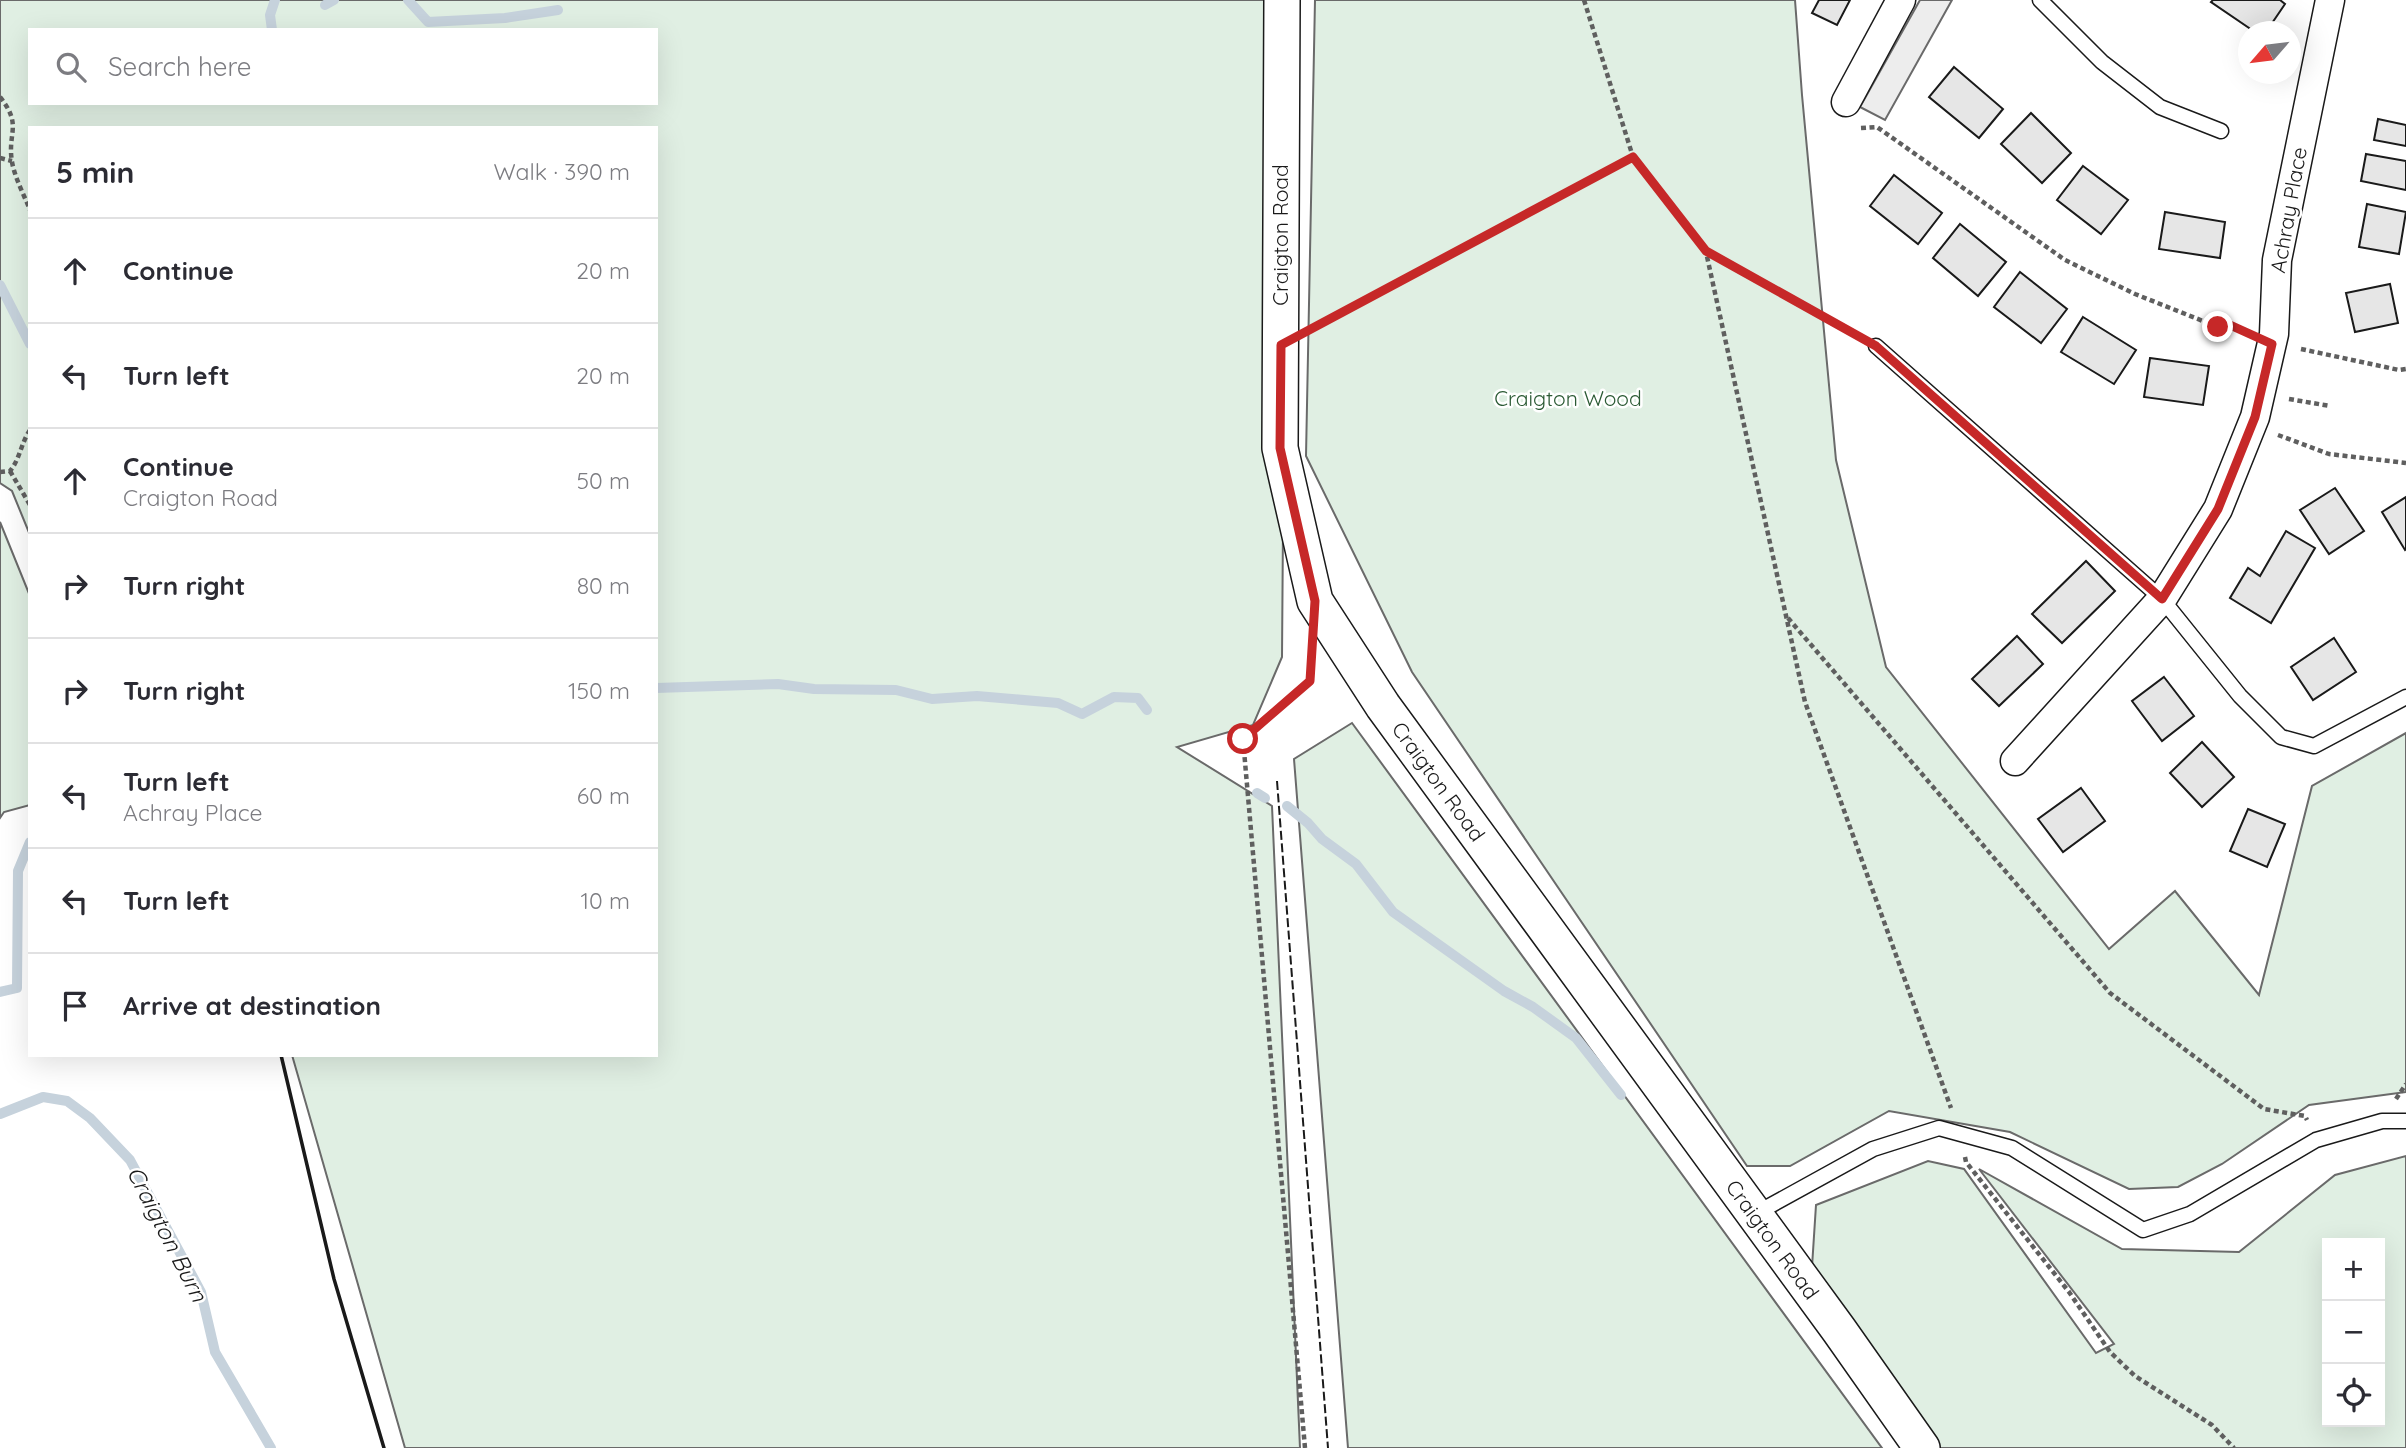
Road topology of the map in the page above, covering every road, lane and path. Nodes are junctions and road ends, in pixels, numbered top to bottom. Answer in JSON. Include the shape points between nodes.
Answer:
{"nodes":[{"id":1,"x":1282,"y":0,"type":"edge"},
{"id":2,"x":1584,"y":0,"type":"edge"},
{"id":3,"x":1901,"y":0,"type":"edge"},
{"id":4,"x":2039,"y":0,"type":"edge"},
{"id":5,"x":2330,"y":0,"type":"edge"},
{"id":6,"x":0,"y":97,"type":"edge"},
{"id":7,"x":1846,"y":102,"type":"joint"},
{"id":8,"x":2221,"y":131,"type":"dead end"},
{"id":9,"x":1633,"y":157,"type":"junction"},
{"id":10,"x":0,"y":158,"type":"edge"},
{"id":11,"x":12,"y":161,"type":"junction"},
{"id":12,"x":28,"y":205,"type":"edge"},
{"id":13,"x":1706,"y":251,"type":"junction"},
{"id":14,"x":2272,"y":344,"type":"junction"},
{"id":15,"x":1281,"y":345,"type":"junction"},
{"id":16,"x":1876,"y":346,"type":"joint"},
{"id":17,"x":2406,"y":369,"type":"edge"},
{"id":18,"x":2399,"y":370,"type":"junction"},
{"id":19,"x":2406,"y":378,"type":"edge"},
{"id":20,"x":2292,"y":400,"type":"dead end"},
{"id":21,"x":2330,"y":406,"type":"dead end"},
{"id":22,"x":2251,"y":427,"type":"junction"},
{"id":23,"x":28,"y":433,"type":"edge"},
{"id":24,"x":2406,"y":463,"type":"edge"},
{"id":25,"x":10,"y":471,"type":"junction"},
{"id":26,"x":0,"y":472,"type":"edge"},
{"id":27,"x":28,"y":502,"type":"edge"},
{"id":28,"x":2162,"y":599,"type":"junction"},
{"id":29,"x":1785,"y":615,"type":"junction"},
{"id":30,"x":1311,"y":654,"type":"dead end"},
{"id":31,"x":2406,"y":697,"type":"edge"},
{"id":32,"x":2015,"y":761,"type":"dead end"},
{"id":33,"x":2406,"y":1121,"type":"edge"},
{"id":34,"x":1961,"y":1134,"type":"junction"},
{"id":35,"x":2316,"y":1140,"type":"junction"},
{"id":36,"x":1754,"y":1214,"type":"junction"},
{"id":37,"x":1305,"y":1448,"type":"edge"},
{"id":38,"x":1922,"y":1448,"type":"edge"},
{"id":39,"x":2234,"y":1448,"type":"edge"}],
"edges":[{"from":1,"to":15,"type":"street","name":"Craigton Road"},
{"from":2,"to":9,"type":"path"},
{"from":3,"to":7,"type":"street"},
{"from":4,"to":8,"type":"lane","via":[[2102,62],[2160,107]]},
{"from":5,"to":14,"type":"street","name":"Achray Place","via":[[2277,260]]},
{"from":6,"to":11,"type":"path","via":[[14,121]]},
{"from":7,"to":14,"type":"path","via":[[1841,118],[1858,128],[1877,127],[2065,260],[2135,294]]},
{"from":9,"to":13,"type":"path"},
{"from":9,"to":15,"type":"path"},
{"from":10,"to":11,"type":"path"},
{"from":11,"to":12,"type":"path"},
{"from":13,"to":16,"type":"path"},
{"from":13,"to":29,"type":"path"},
{"from":14,"to":18,"type":"path"},
{"from":14,"to":22,"type":"street","name":"Achray Place"},
{"from":15,"to":36,"type":"street","name":"Craigton Road","via":[[1280,448],[1315,601],[1382,706]]},
{"from":16,"to":28,"type":"lane"},
{"from":17,"to":18,"type":"path"},
{"from":18,"to":19,"type":"path"},
{"from":20,"to":21,"type":"path"},
{"from":22,"to":24,"type":"path","via":[[2329,454]]},
{"from":22,"to":28,"type":"street","name":"Achray Place","via":[[2218,509]]},
{"from":23,"to":25,"type":"path"},
{"from":25,"to":26,"type":"path"},
{"from":25,"to":27,"type":"path"},
{"from":28,"to":31,"type":"lane","via":[[2240,696],[2281,737],[2314,746]]},
{"from":28,"to":32,"type":"street","name":"Achray Place"},
{"from":29,"to":34,"type":"path","via":[[1805,702]]},
{"from":29,"to":35,"type":"path","via":[[2110,993],[2264,1109],[2305,1116]]},
{"from":30,"to":37,"type":"path","via":[[1310,681],[1243,739]]},
{"from":33,"to":35,"type":"lane","via":[[2382,1121]]},
{"from":34,"to":35,"type":"lane","via":[[2012,1148],[2143,1230],[2190,1214]]},
{"from":34,"to":36,"type":"lane","via":[[1939,1128],[1873,1149]]},
{"from":34,"to":39,"type":"path","via":[[1966,1162],[2069,1292],[2110,1352],[2135,1376],[2212,1425]]},
{"from":36,"to":38,"type":"street","name":"Craigton Road"}]}
